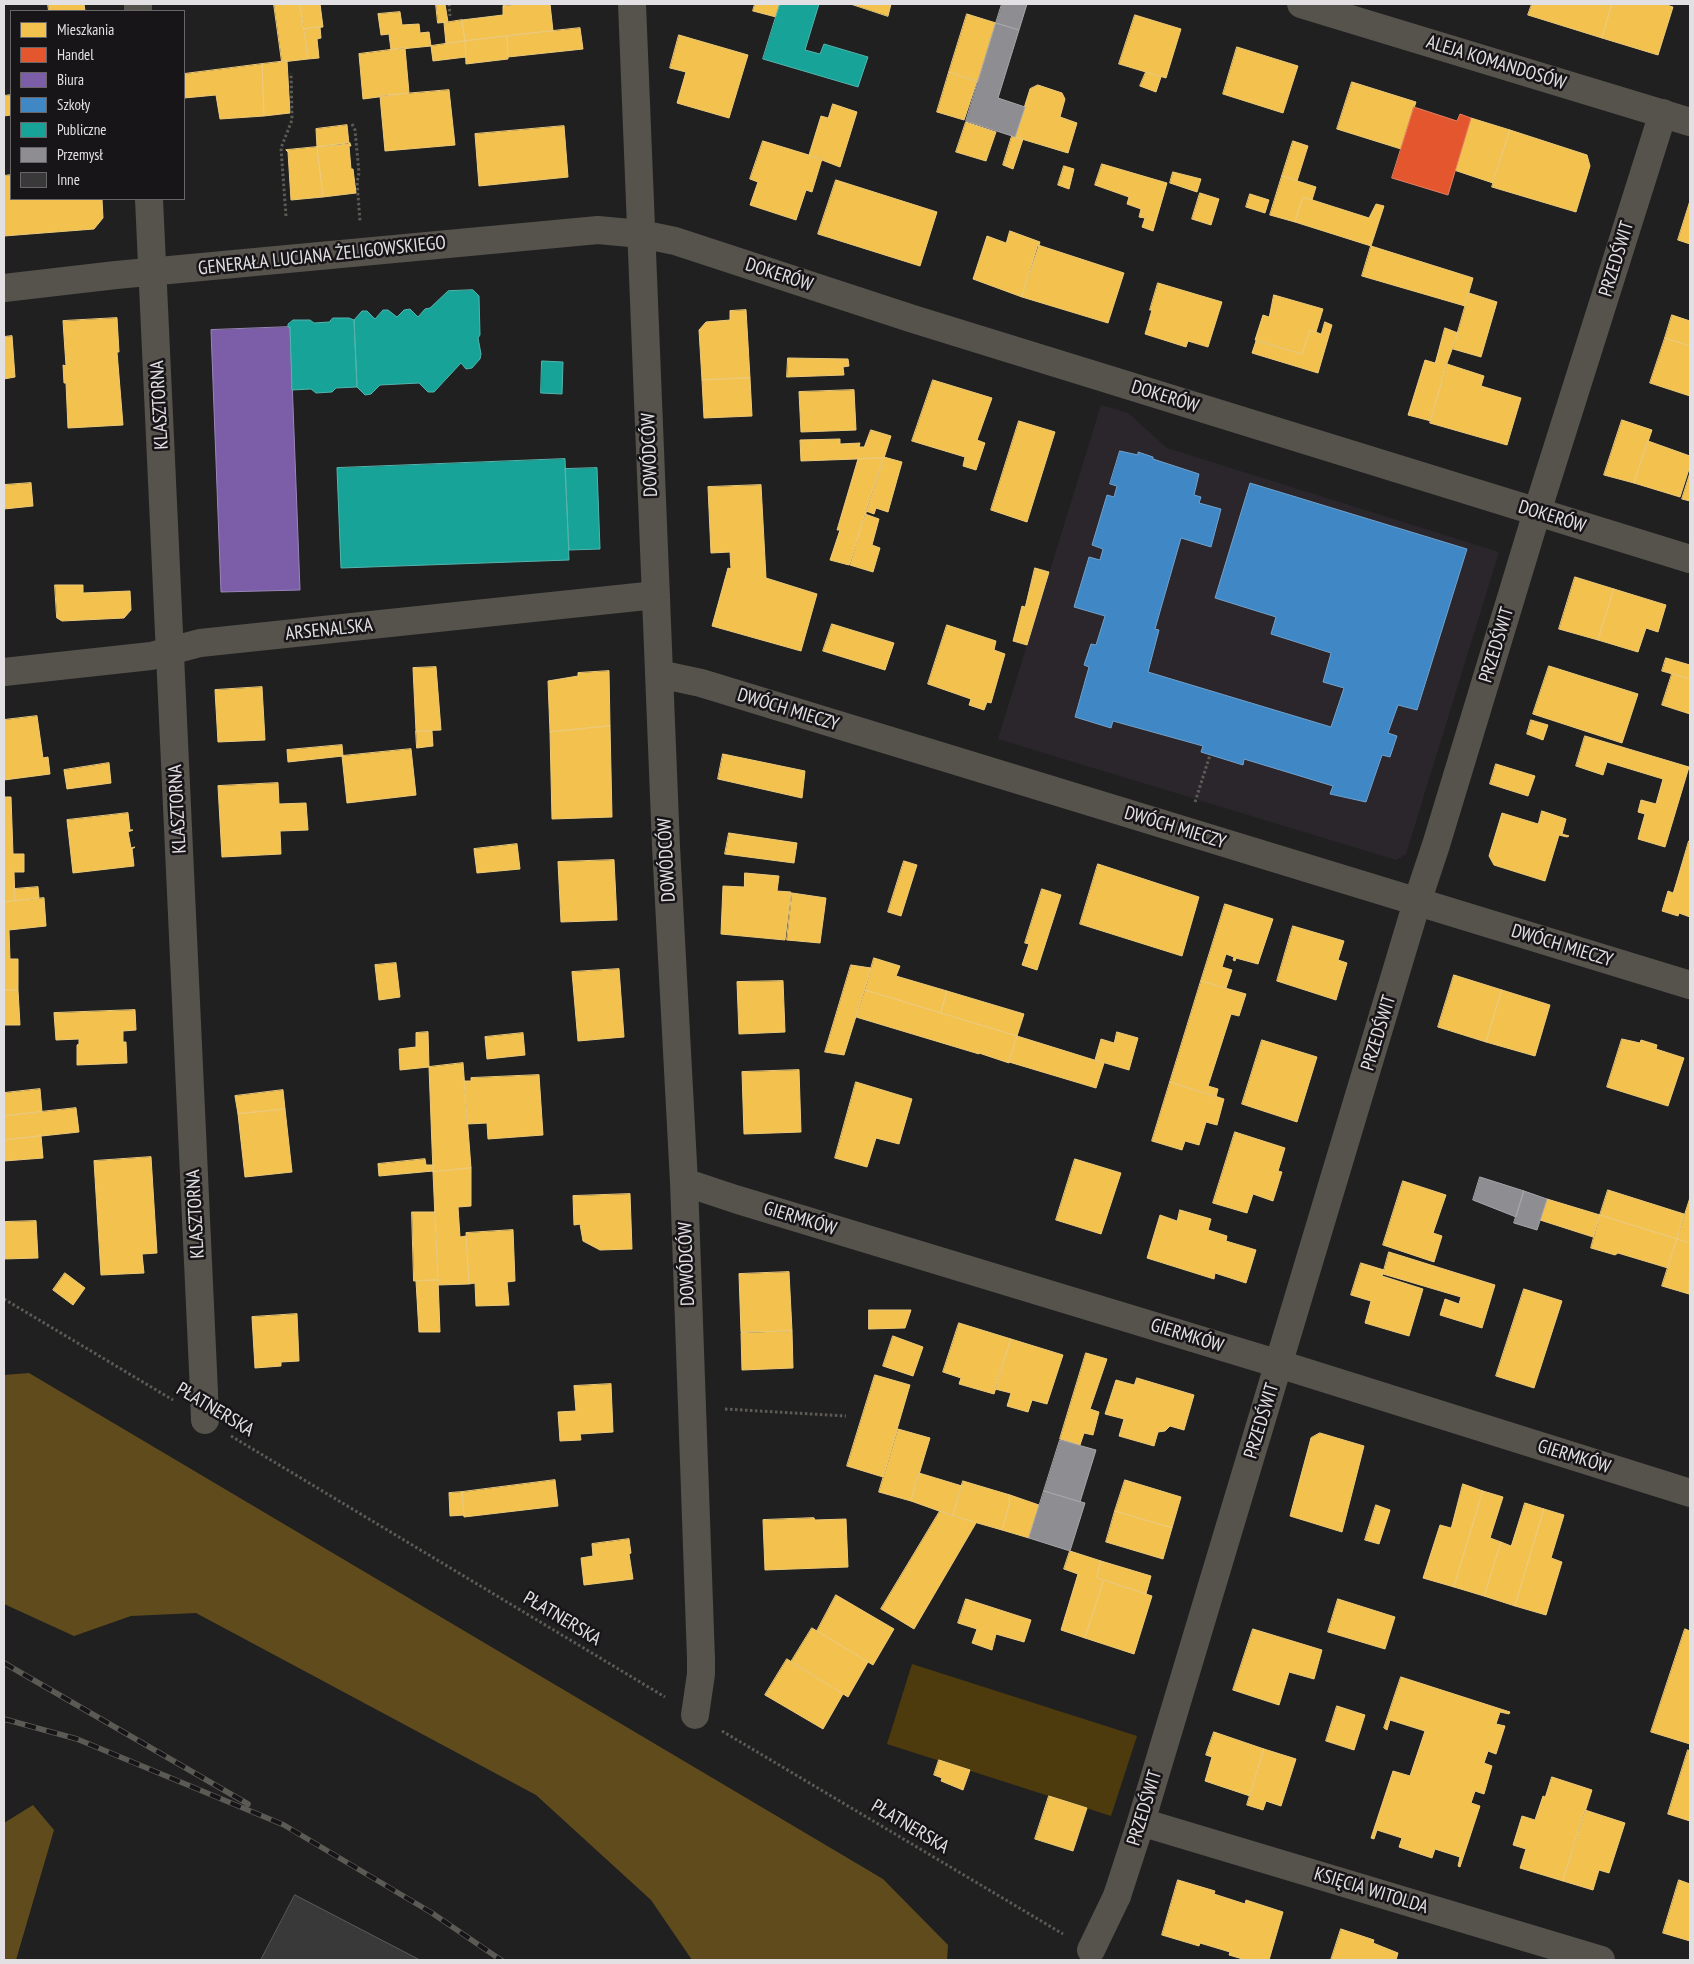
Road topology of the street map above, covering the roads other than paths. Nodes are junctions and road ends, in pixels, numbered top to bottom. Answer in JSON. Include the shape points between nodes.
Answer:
{"nodes":[{"id":1,"x":632,"y":4,"type":"edge"},
{"id":2,"x":1301,"y":4,"type":"edge"},
{"id":3,"x":1663,"y":114,"type":"junction"},
{"id":4,"x":1690,"y":122,"type":"edge"},
{"id":5,"x":149,"y":200,"type":"edge"},
{"id":6,"x":641,"y":234,"type":"junction"},
{"id":7,"x":154,"y":272,"type":"junction"},
{"id":8,"x":4,"y":288,"type":"edge"},
{"id":9,"x":1537,"y":512,"type":"junction"},
{"id":10,"x":1690,"y":559,"type":"edge"},
{"id":11,"x":656,"y":595,"type":"junction"},
{"id":12,"x":171,"y":651,"type":"junction"},
{"id":13,"x":4,"y":672,"type":"edge"},
{"id":14,"x":659,"y":674,"type":"junction"},
{"id":15,"x":1417,"y":902,"type":"junction"},
{"id":16,"x":1690,"y":985,"type":"edge"},
{"id":17,"x":684,"y":1182,"type":"junction"},
{"id":18,"x":1279,"y":1364,"type":"junction"},
{"id":19,"x":205,"y":1420,"type":"road end"},
{"id":20,"x":1690,"y":1493,"type":"edge"},
{"id":21,"x":694,"y":1715,"type":"road end"},
{"id":22,"x":1141,"y":1822,"type":"junction"},
{"id":23,"x":1091,"y":1950,"type":"road end"},
{"id":24,"x":1601,"y":1960,"type":"edge"}],
"edges":[{"from":1,"to":6,"type":"street","name":"DOWÓDCÓW"},
{"from":2,"to":3,"type":"street","name":"ALEJA KOMANDOSÓW"},
{"from":3,"to":4,"type":"street","name":"ALEJA KOMANDOSÓW"},
{"from":3,"to":9,"type":"street","name":"PRZEDŚWIT"},
{"from":5,"to":7,"type":"street","name":"KLASZTORNA"},
{"from":6,"to":7,"type":"street","name":"GENERAŁA LUCJANA ŻELIGOWSKIEGO","via":[[598,230]]},
{"from":6,"to":9,"type":"street","name":"DOKERÓW","via":[[675,241],[913,320]]},
{"from":6,"to":11,"type":"street","name":"DOWÓDCÓW"},
{"from":7,"to":8,"type":"street","name":"GENERAŁA LUCJANA ŻELIGOWSKIEGO"},
{"from":7,"to":12,"type":"street","name":"KLASZTORNA"},
{"from":9,"to":10,"type":"street","name":"DOKERÓW"},
{"from":9,"to":15,"type":"street","name":"PRZEDŚWIT"},
{"from":11,"to":12,"type":"street","name":"ARSENALSKA","via":[[200,643]]},
{"from":11,"to":14,"type":"street","name":"DOWÓDCÓW"},
{"from":12,"to":13,"type":"street","name":"ARSENALSKA"},
{"from":12,"to":19,"type":"street","name":"KLASZTORNA"},
{"from":14,"to":15,"type":"street","name":"DWÓCH MIECZY","via":[[701,683]]},
{"from":14,"to":17,"type":"street","name":"DOWÓDCÓW"},
{"from":15,"to":16,"type":"street","name":"DWÓCH MIECZY"},
{"from":15,"to":18,"type":"street","name":"PRZEDŚWIT"},
{"from":17,"to":18,"type":"street","name":"GIERMKÓW"},
{"from":17,"to":21,"type":"street","name":"DOWÓDCÓW","via":[[701,1659]]},
{"from":18,"to":20,"type":"street","name":"GIERMKÓW"},
{"from":18,"to":22,"type":"street","name":"PRZEDŚWIT"},
{"from":22,"to":23,"type":"street","name":"PRZEDŚWIT","via":[[1117,1896]]},
{"from":22,"to":24,"type":"street","name":"KSIĘCIA WITOLDA"}]}
